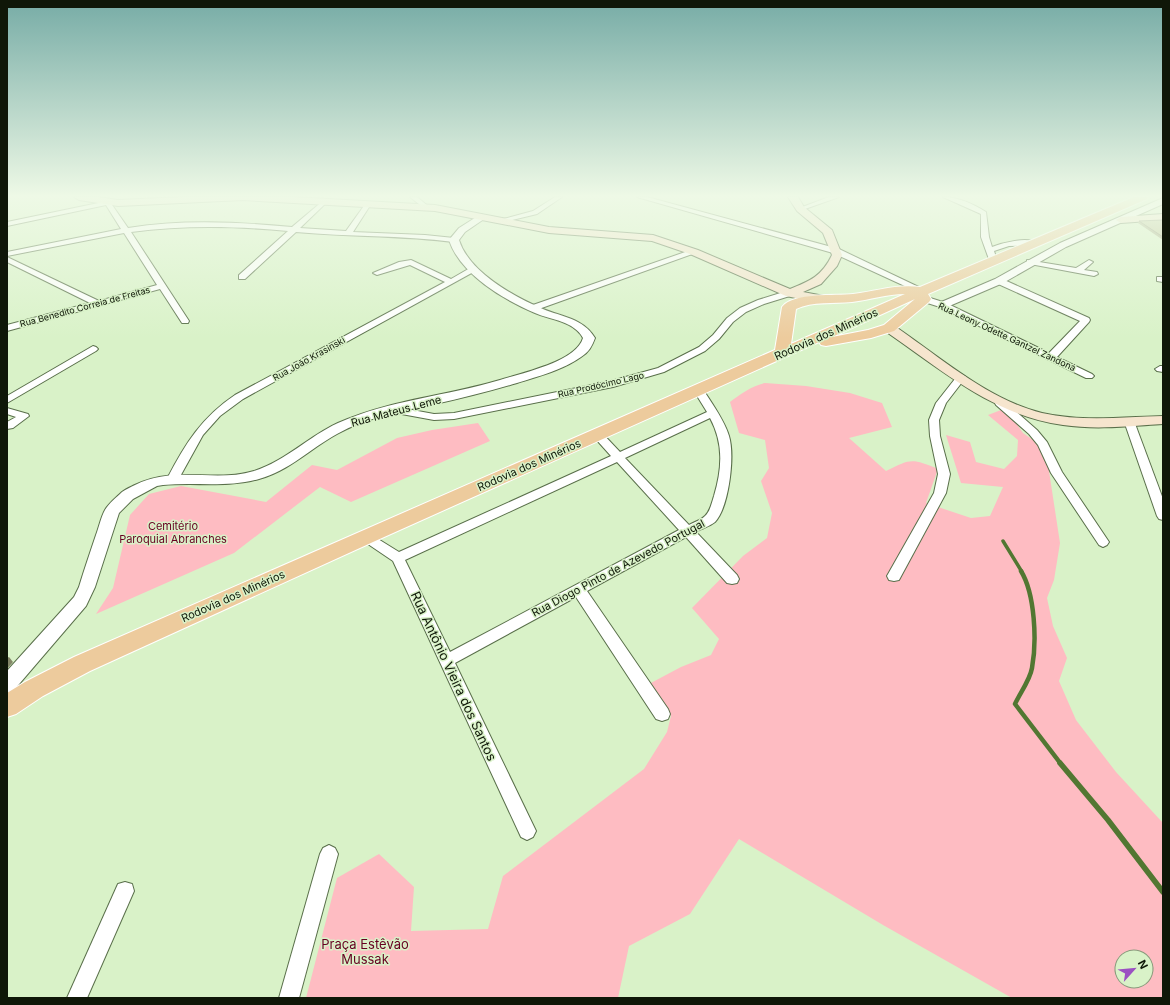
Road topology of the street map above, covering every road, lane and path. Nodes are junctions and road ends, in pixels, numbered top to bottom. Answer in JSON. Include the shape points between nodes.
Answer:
{"nodes":[{"id":1,"x":54,"y":244,"type":"edge"},
{"id":2,"x":134,"y":244,"type":"edge"},
{"id":3,"x":277,"y":244,"type":"edge"},
{"id":4,"x":455,"y":244,"type":"edge"},
{"id":5,"x":671,"y":244,"type":"edge"},
{"id":6,"x":810,"y":244,"type":"edge"},
{"id":7,"x":833,"y":244,"type":"edge"},
{"id":8,"x":987,"y":244,"type":"edge"},
{"id":9,"x":1030,"y":244,"type":"edge"},
{"id":10,"x":1066,"y":244,"type":"edge"},
{"id":11,"x":836,"y":251,"type":"junction"},
{"id":12,"x":694,"y":252,"type":"junction"},
{"id":13,"x":7,"y":254,"type":"edge"},
{"id":14,"x":991,"y":255,"type":"junction"},
{"id":15,"x":7,"y":259,"type":"edge"},
{"id":16,"x":1030,"y":262,"type":"junction"},
{"id":17,"x":1089,"y":262,"type":"dead end"},
{"id":18,"x":473,"y":270,"type":"junction"},
{"id":19,"x":1077,"y":271,"type":"junction"},
{"id":20,"x":377,"y":274,"type":"dead end"},
{"id":21,"x":1094,"y":274,"type":"dead end"},
{"id":22,"x":242,"y":277,"type":"dead end"},
{"id":23,"x":998,"y":281,"type":"junction"},
{"id":24,"x":451,"y":282,"type":"junction"},
{"id":25,"x":162,"y":286,"type":"junction"},
{"id":26,"x":923,"y":295,"type":"junction"},
{"id":27,"x":790,"y":300,"type":"junction"},
{"id":28,"x":97,"y":303,"type":"junction"},
{"id":29,"x":943,"y":305,"type":"junction"},
{"id":30,"x":533,"y":308,"type":"junction"},
{"id":31,"x":185,"y":321,"type":"dead end"},
{"id":32,"x":7,"y":328,"type":"edge"},
{"id":33,"x":889,"y":328,"type":"junction"},
{"id":34,"x":801,"y":346,"type":"junction"},
{"id":35,"x":93,"y":349,"type":"dead end"},
{"id":36,"x":782,"y":354,"type":"junction"},
{"id":37,"x":1051,"y":357,"type":"junction"},
{"id":38,"x":1089,"y":376,"type":"dead end"},
{"id":39,"x":961,"y":377,"type":"junction"},
{"id":40,"x":699,"y":391,"type":"junction"},
{"id":41,"x":7,"y":400,"type":"edge"},
{"id":42,"x":1000,"y":403,"type":"junction"},
{"id":43,"x":396,"y":410,"type":"junction"},
{"id":44,"x":7,"y":411,"type":"edge"},
{"id":45,"x":713,"y":413,"type":"junction"},
{"id":46,"x":1163,"y":420,"type":"edge"},
{"id":47,"x":1129,"y":421,"type":"junction"},
{"id":48,"x":7,"y":426,"type":"edge"},
{"id":49,"x":598,"y":435,"type":"junction"},
{"id":50,"x":618,"y":456,"type":"junction"},
{"id":51,"x":173,"y":479,"type":"junction"},
{"id":52,"x":1163,"y":516,"type":"edge"},
{"id":53,"x":688,"y":531,"type":"junction"},
{"id":54,"x":366,"y":537,"type":"junction"},
{"id":55,"x":1103,"y":542,"type":"dead end"},
{"id":56,"x":398,"y":558,"type":"junction"},
{"id":57,"x":894,"y":576,"type":"dead end"},
{"id":58,"x":732,"y":579,"type":"dead end"},
{"id":59,"x":579,"y":590,"type":"junction"},
{"id":60,"x":447,"y":660,"type":"junction"},
{"id":61,"x":7,"y":684,"type":"edge"},
{"id":62,"x":7,"y":706,"type":"edge"},
{"id":63,"x":662,"y":714,"type":"dead end"},
{"id":64,"x":526,"y":831,"type":"dead end"},
{"id":65,"x":329,"y":854,"type":"dead end"},
{"id":66,"x":126,"y":891,"type":"dead end"},
{"id":67,"x":77,"y":998,"type":"edge"},
{"id":68,"x":289,"y":998,"type":"edge"}],
"edges":[{"from":1,"to":13,"type":"street"},
{"from":2,"to":25,"type":"street"},
{"from":3,"to":22,"type":"street"},
{"from":4,"to":18,"type":"street","name":"Rua Mateus Leme","via":[[459,254]]},
{"from":5,"to":12,"type":"main road"},
{"from":6,"to":11,"type":"street","name":"Rua Leony Odette Gantzel Zandoná"},
{"from":7,"to":11,"type":"main road"},
{"from":8,"to":14,"type":"street"},
{"from":9,"to":14,"type":"main road","name":"Rodovia dos Minérios"},
{"from":10,"to":16,"type":"street"},
{"from":11,"to":26,"type":"street","name":"Rua Leony Odette Gantzel Zandoná"},
{"from":11,"to":27,"type":"main road","name":"Rua Prodócimo Lago","via":[[836,260],[817,282]]},
{"from":12,"to":27,"type":"main road"},
{"from":12,"to":30,"type":"street"},
{"from":14,"to":26,"type":"main road","name":"Rodovia dos Minérios"},
{"from":15,"to":28,"type":"street"},
{"from":16,"to":19,"type":"street"},
{"from":16,"to":23,"type":"street"},
{"from":17,"to":19,"type":"street"},
{"from":18,"to":24,"type":"street","name":"Rua João Krasinski"},
{"from":18,"to":30,"type":"street","name":"Rua Mateus Leme"},
{"from":19,"to":21,"type":"street"},
{"from":20,"to":24,"type":"street","via":[[411,262]]},
{"from":23,"to":29,"type":"street"},
{"from":23,"to":37,"type":"street","via":[[1086,320]]},
{"from":24,"to":51,"type":"street","name":"Rua João Krasinski","via":[[222,408],[201,429]]},
{"from":25,"to":28,"type":"street","name":"Rua Benedito Correia de Freitas"},
{"from":25,"to":31,"type":"street"},
{"from":26,"to":27,"type":"main road","via":[[898,289],[851,298]]},
{"from":26,"to":29,"type":"street","name":"Rua Leony Odette Gantzel Zandoná"},
{"from":26,"to":33,"type":"main road"},
{"from":26,"to":34,"type":"main road","name":"Rodovia dos Minérios"},
{"from":27,"to":36,"type":"main road"},
{"from":27,"to":43,"type":"street","name":"Rua Prodócimo Lago","via":[[756,304],[743,310],[702,349],[646,376],[489,410],[448,416],[426,416]]},
{"from":28,"to":32,"type":"street","name":"Rua Benedito Correia de Freitas"},
{"from":29,"to":37,"type":"street","name":"Rua Leony Odette Gantzel Zandoná"},
{"from":30,"to":43,"type":"street","name":"Rua Mateus Leme","via":[[575,324],[584,331],[589,341],[585,350],[567,361],[534,373]]},
{"from":33,"to":34,"type":"main road","via":[[871,334]]},
{"from":33,"to":39,"type":"main road"},
{"from":34,"to":36,"type":"main road","name":"Rodovia dos Minérios"},
{"from":35,"to":41,"type":"street"},
{"from":36,"to":40,"type":"main road","name":"Rodovia dos Minérios"},
{"from":37,"to":38,"type":"street","name":"Rua Leony Odette Gantzel Zandoná"},
{"from":39,"to":42,"type":"main road"},
{"from":39,"to":57,"type":"street","via":[[935,414],[935,434],[944,474],[938,499]]},
{"from":40,"to":45,"type":"street","name":"Rua Diogo Pinto de Azevedo Portugal"},
{"from":40,"to":49,"type":"main road","name":"Rodovia dos Minérios"},
{"from":42,"to":47,"type":"main road","via":[[1032,415],[1062,421]]},
{"from":42,"to":55,"type":"street","via":[[1043,444],[1057,473]]},
{"from":43,"to":51,"type":"street","name":"Rua Mateus Leme","via":[[343,426],[317,439],[280,465],[257,475],[226,479]]},
{"from":44,"to":48,"type":"street","via":[[24,416]]},
{"from":45,"to":50,"type":"street"},
{"from":45,"to":53,"type":"street","name":"Rua Diogo Pinto de Azevedo Portugal","via":[[726,441],[725,476],[715,512],[703,524]]},
{"from":46,"to":47,"type":"main road"},
{"from":47,"to":52,"type":"street"},
{"from":49,"to":50,"type":"street"},
{"from":49,"to":54,"type":"main road","name":"Rodovia dos Minérios"},
{"from":50,"to":53,"type":"street"},
{"from":50,"to":56,"type":"street"},
{"from":51,"to":61,"type":"street","name":"Rua Mateus Leme","via":[[153,482],[139,488],[112,510],[88,587],[80,601]]},
{"from":53,"to":58,"type":"street"},
{"from":53,"to":59,"type":"street","name":"Rua Diogo Pinto de Azevedo Portugal"},
{"from":54,"to":56,"type":"street"},
{"from":54,"to":62,"type":"main road","name":"Rodovia dos Minérios","via":[[70,670]]},
{"from":56,"to":60,"type":"street","name":"Rua Antônio Vieira dos Santos"},
{"from":59,"to":60,"type":"street","name":"Rua Diogo Pinto de Azevedo Portugal"},
{"from":59,"to":63,"type":"street"},
{"from":60,"to":64,"type":"street","name":"Rua Antônio Vieira dos Santos"},
{"from":65,"to":68,"type":"street"},
{"from":66,"to":67,"type":"street"}]}
